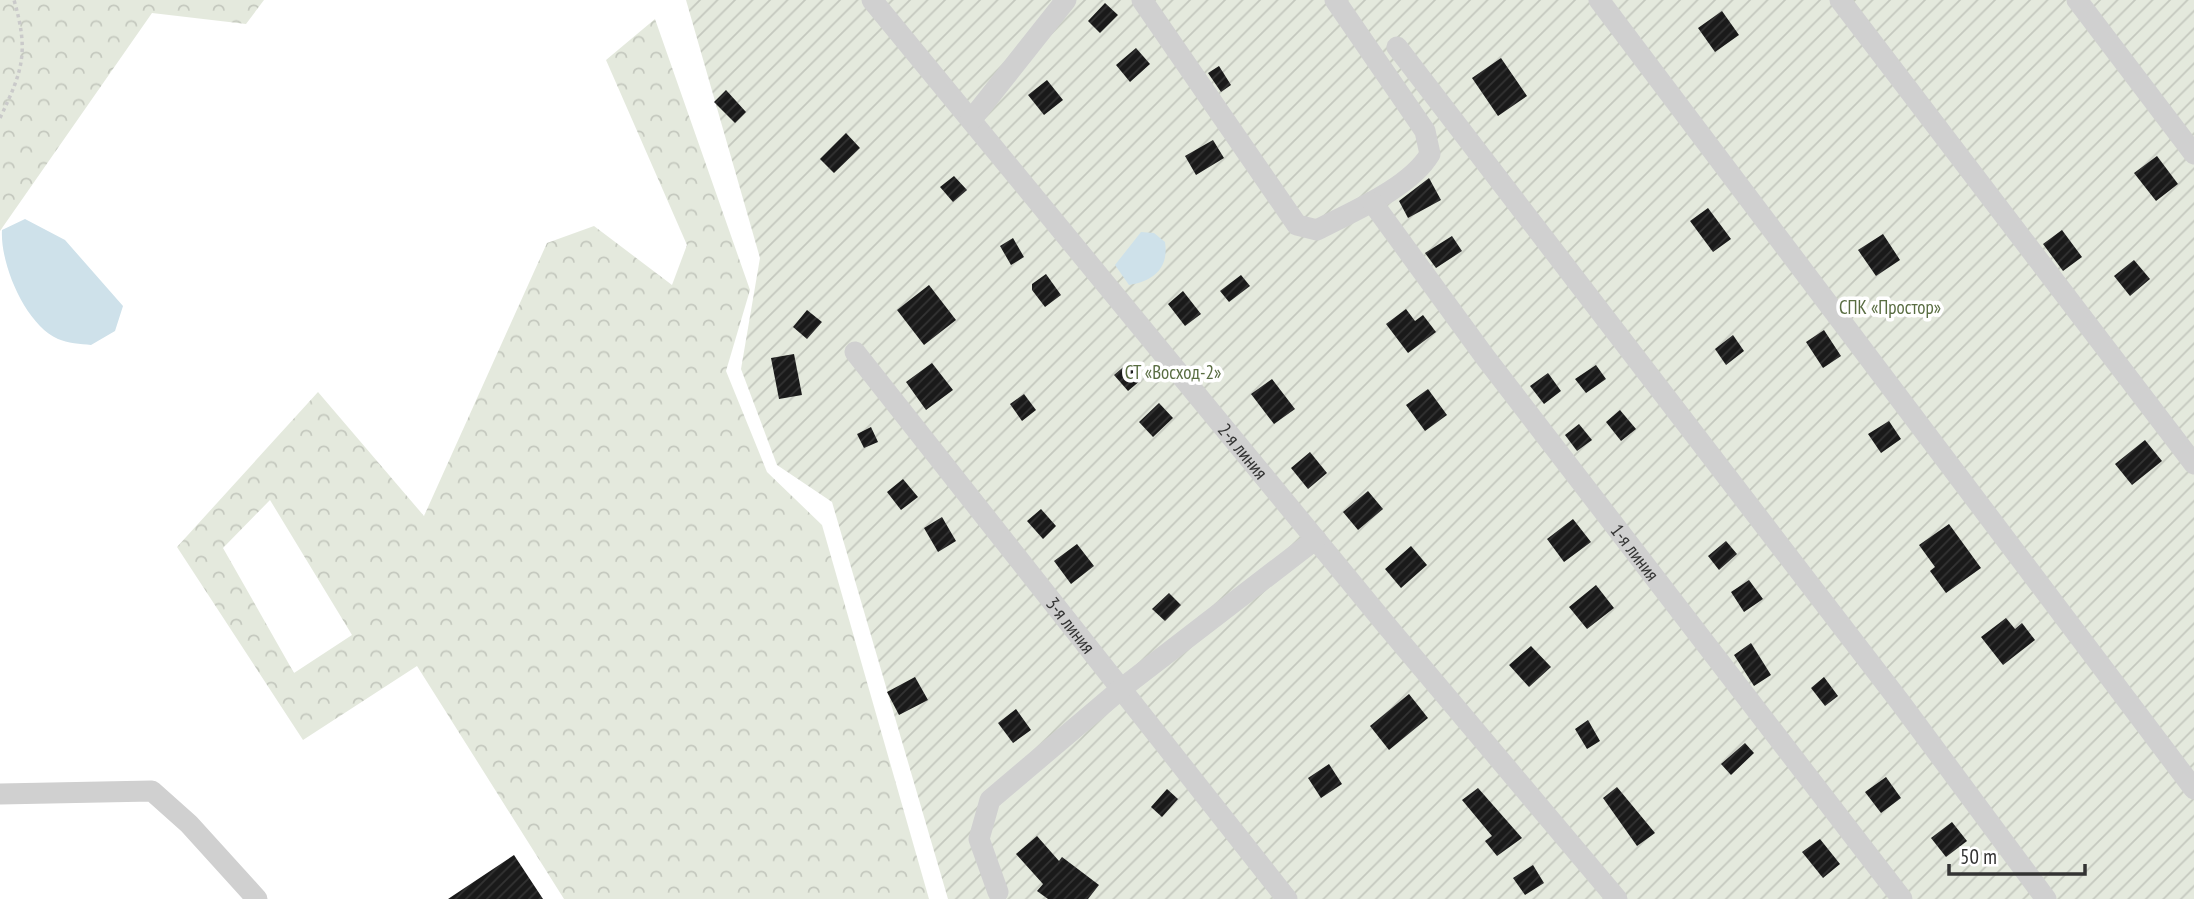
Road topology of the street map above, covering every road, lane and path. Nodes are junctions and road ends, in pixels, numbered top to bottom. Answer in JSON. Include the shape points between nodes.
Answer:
{"nodes":[{"id":1,"x":14,"y":0,"type":"edge"},
{"id":2,"x":872,"y":0,"type":"edge"},
{"id":3,"x":1066,"y":0,"type":"edge"},
{"id":4,"x":1142,"y":0,"type":"edge"},
{"id":5,"x":1335,"y":0,"type":"edge"},
{"id":6,"x":1599,"y":0,"type":"edge"},
{"id":7,"x":1840,"y":0,"type":"edge"},
{"id":8,"x":2077,"y":0,"type":"edge"},
{"id":9,"x":1397,"y":47,"type":"dead end"},
{"id":10,"x":1,"y":113,"type":"edge"},
{"id":11,"x":0,"y":118,"type":"edge"},
{"id":12,"x":971,"y":120,"type":"junction"},
{"id":13,"x":2194,"y":154,"type":"edge"},
{"id":14,"x":1372,"y":202,"type":"junction"},
{"id":15,"x":855,"y":352,"type":"dead end"},
{"id":16,"x":2194,"y":464,"type":"edge"},
{"id":17,"x":1316,"y":539,"type":"junction"},
{"id":18,"x":1121,"y":689,"type":"junction"},
{"id":19,"x":2194,"y":789,"type":"edge"},
{"id":20,"x":0,"y":794,"type":"edge"},
{"id":21,"x":998,"y":892,"type":"dead end"},
{"id":22,"x":257,"y":899,"type":"edge"},
{"id":23,"x":1287,"y":899,"type":"edge"},
{"id":24,"x":1618,"y":899,"type":"edge"},
{"id":25,"x":1902,"y":899,"type":"edge"},
{"id":26,"x":2046,"y":899,"type":"edge"}],
"edges":[{"from":1,"to":10,"type":"path","via":[[24,36],[19,79]]},
{"from":2,"to":12,"type":"street","name":"2-я линия"},
{"from":3,"to":12,"type":"street"},
{"from":4,"to":14,"type":"street","via":[[1297,225],[1317,230]]},
{"from":5,"to":14,"type":"street","via":[[1425,131],[1430,154],[1423,166]]},
{"from":6,"to":19,"type":"street"},
{"from":7,"to":16,"type":"street"},
{"from":8,"to":13,"type":"street"},
{"from":9,"to":26,"type":"street"},
{"from":10,"to":11,"type":"path"},
{"from":12,"to":17,"type":"street","name":"2-я линия"},
{"from":14,"to":25,"type":"street","name":"1-я линия","via":[[1485,358]]},
{"from":15,"to":18,"type":"street","name":"3-я линия"},
{"from":17,"to":18,"type":"street"},
{"from":17,"to":24,"type":"street","name":"2-я линия"},
{"from":18,"to":21,"type":"street","via":[[990,800],[979,839]]},
{"from":18,"to":23,"type":"street","name":"3-я линия"},
{"from":20,"to":22,"type":"street","via":[[152,791]]}]}
